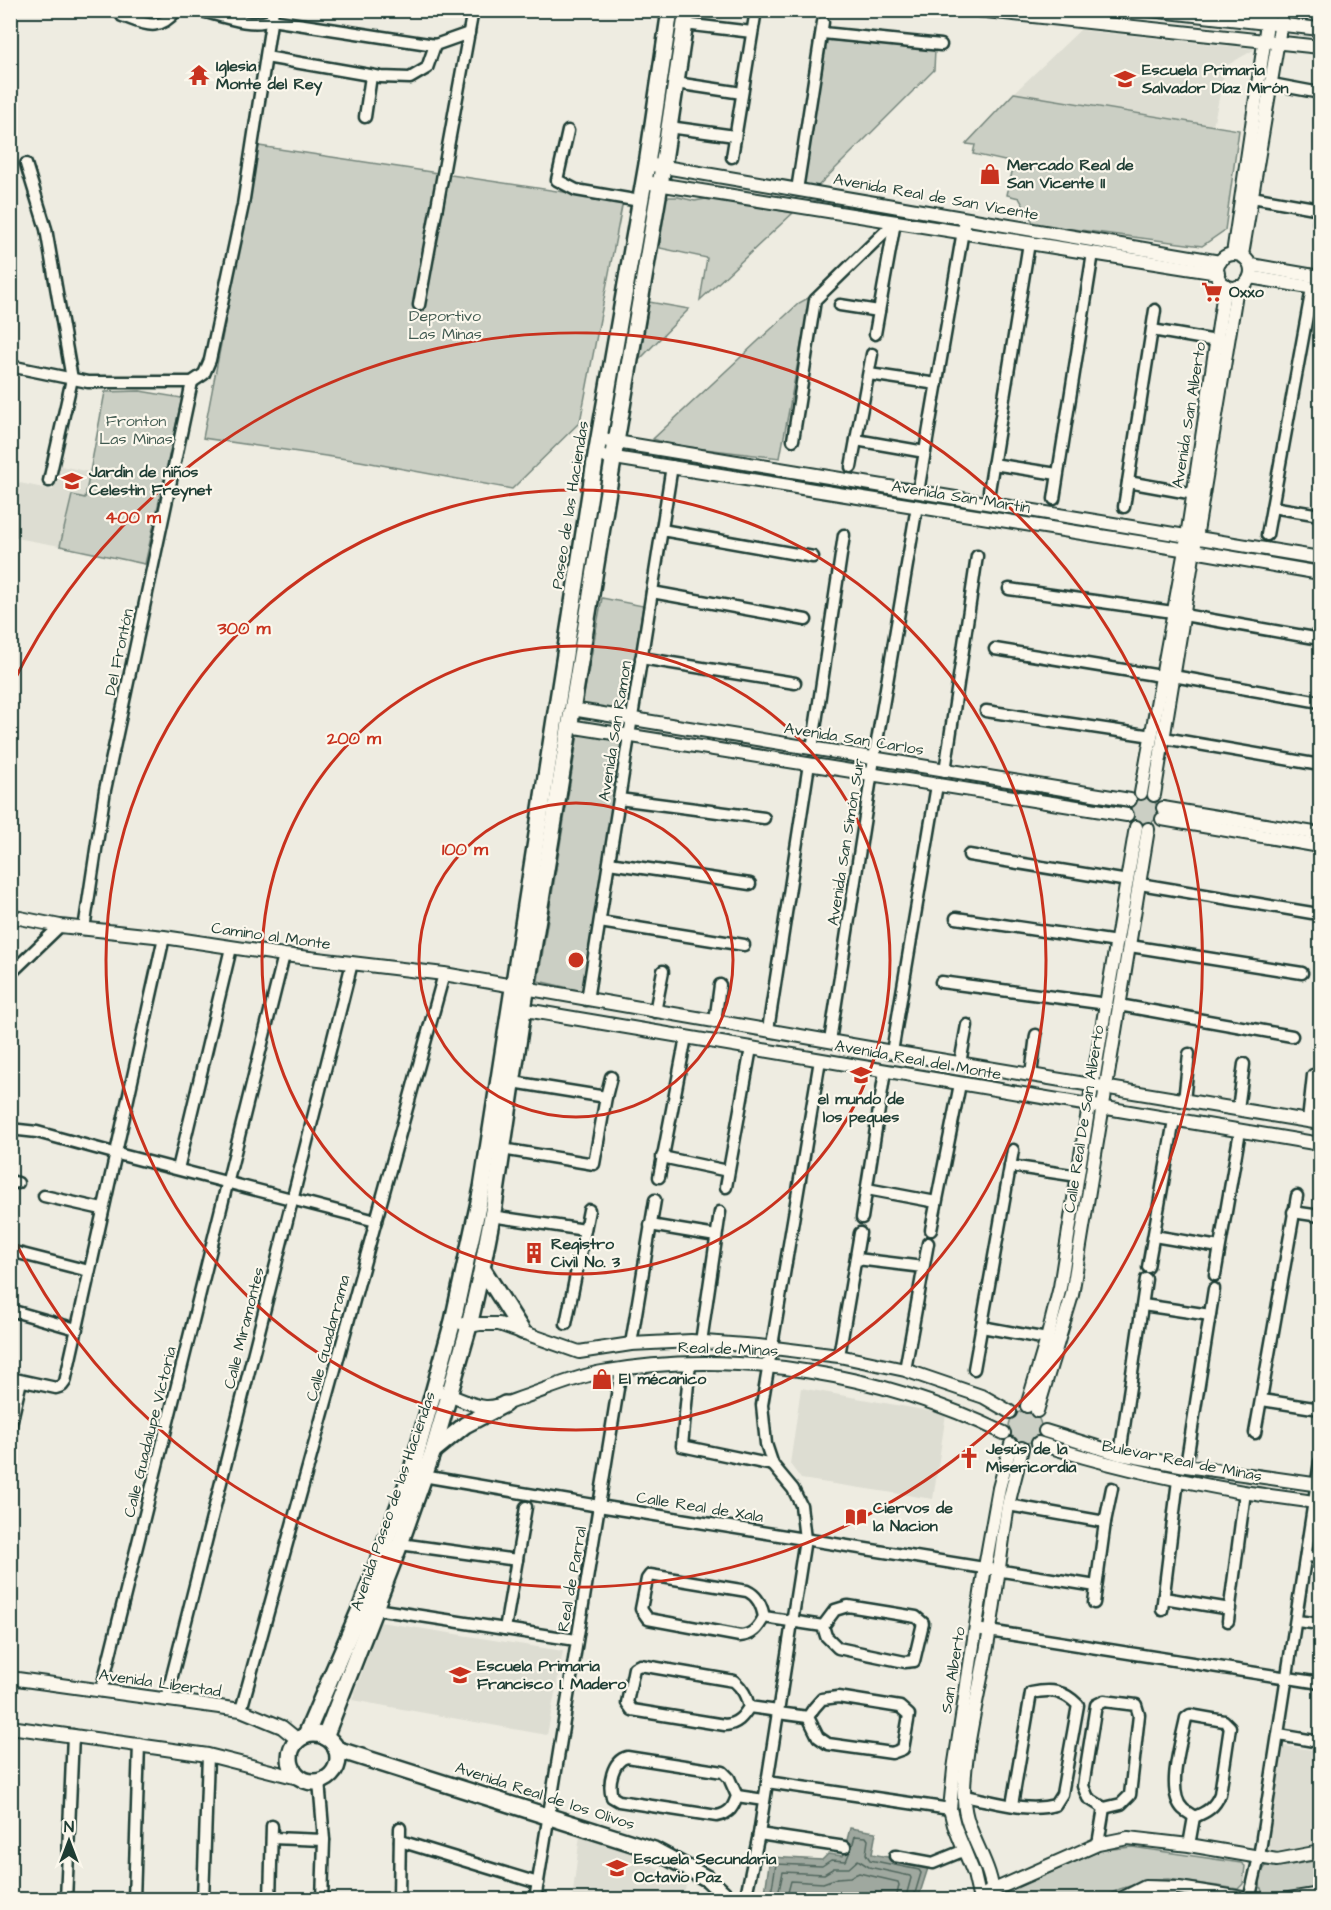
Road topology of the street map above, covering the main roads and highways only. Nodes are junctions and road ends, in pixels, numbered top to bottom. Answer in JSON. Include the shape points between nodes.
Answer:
{"nodes":[{"id":1,"x":670,"y":10,"type":"edge"},
{"id":2,"x":686,"y":17,"type":"edge"},
{"id":3,"x":520,"y":988,"type":"junction"},
{"id":4,"x":516,"y":1008,"type":"junction"},
{"id":5,"x":482,"y":1268,"type":"junction"},
{"id":6,"x":522,"y":1331,"type":"road end"},
{"id":7,"x":505,"y":1404,"type":"road end"},
{"id":8,"x":433,"y":1451,"type":"junction"},
{"id":9,"x":418,"y":1475,"type":"junction"},
{"id":10,"x":368,"y":1608,"type":"junction"},
{"id":11,"x":325,"y":1737,"type":"junction"},
{"id":12,"x":302,"y":1738,"type":"junction"},
{"id":13,"x":336,"y":1749,"type":"junction"},
{"id":14,"x":730,"y":1899,"type":"edge"}],
"edges":[{"from":1,"to":3,"type":"main road","name":"Paseo de las Haciendas","via":[[598,439]]},
{"from":2,"to":3,"type":"main road","via":[[572,710]]},
{"from":3,"to":4,"type":"main road","name":"Avenida Paseo de las Haciendas"},
{"from":4,"to":5,"type":"main road","name":"Avenida Paseo de las Haciendas","via":[[513,1082]]},
{"from":4,"to":9,"type":"main road","name":"Avenida Paseo de las Haciendas","via":[[482,1188]]},
{"from":5,"to":6,"type":"main road"},
{"from":5,"to":8,"type":"main road","name":"Avenida Paseo de las Haciendas"},
{"from":7,"to":8,"type":"main road","via":[[465,1425]]},
{"from":8,"to":9,"type":"main road","name":"Avenida Paseo de las Haciendas"},
{"from":9,"to":10,"type":"main road","name":"Avenida Paseo de las Haciendas"},
{"from":9,"to":10,"type":"main road","name":"Avenida Paseo de las Haciendas","via":[[400,1544]]},
{"from":10,"to":11,"type":"main road","name":"Avenida Paseo de las Haciendas"},
{"from":10,"to":12,"type":"main road","name":"Avenida Paseo de las Haciendas"},
{"from":11,"to":12,"type":"main road","via":[[319,1734]]},
{"from":11,"to":13,"type":"main road"},
{"from":12,"to":13,"type":"main road","via":[[293,1746],[290,1761],[302,1779],[318,1781],[329,1777],[338,1764]]},
{"from":13,"to":14,"type":"main road","name":"Avenida Real de los Olivos","via":[[654,1850],[708,1878]]}]}
